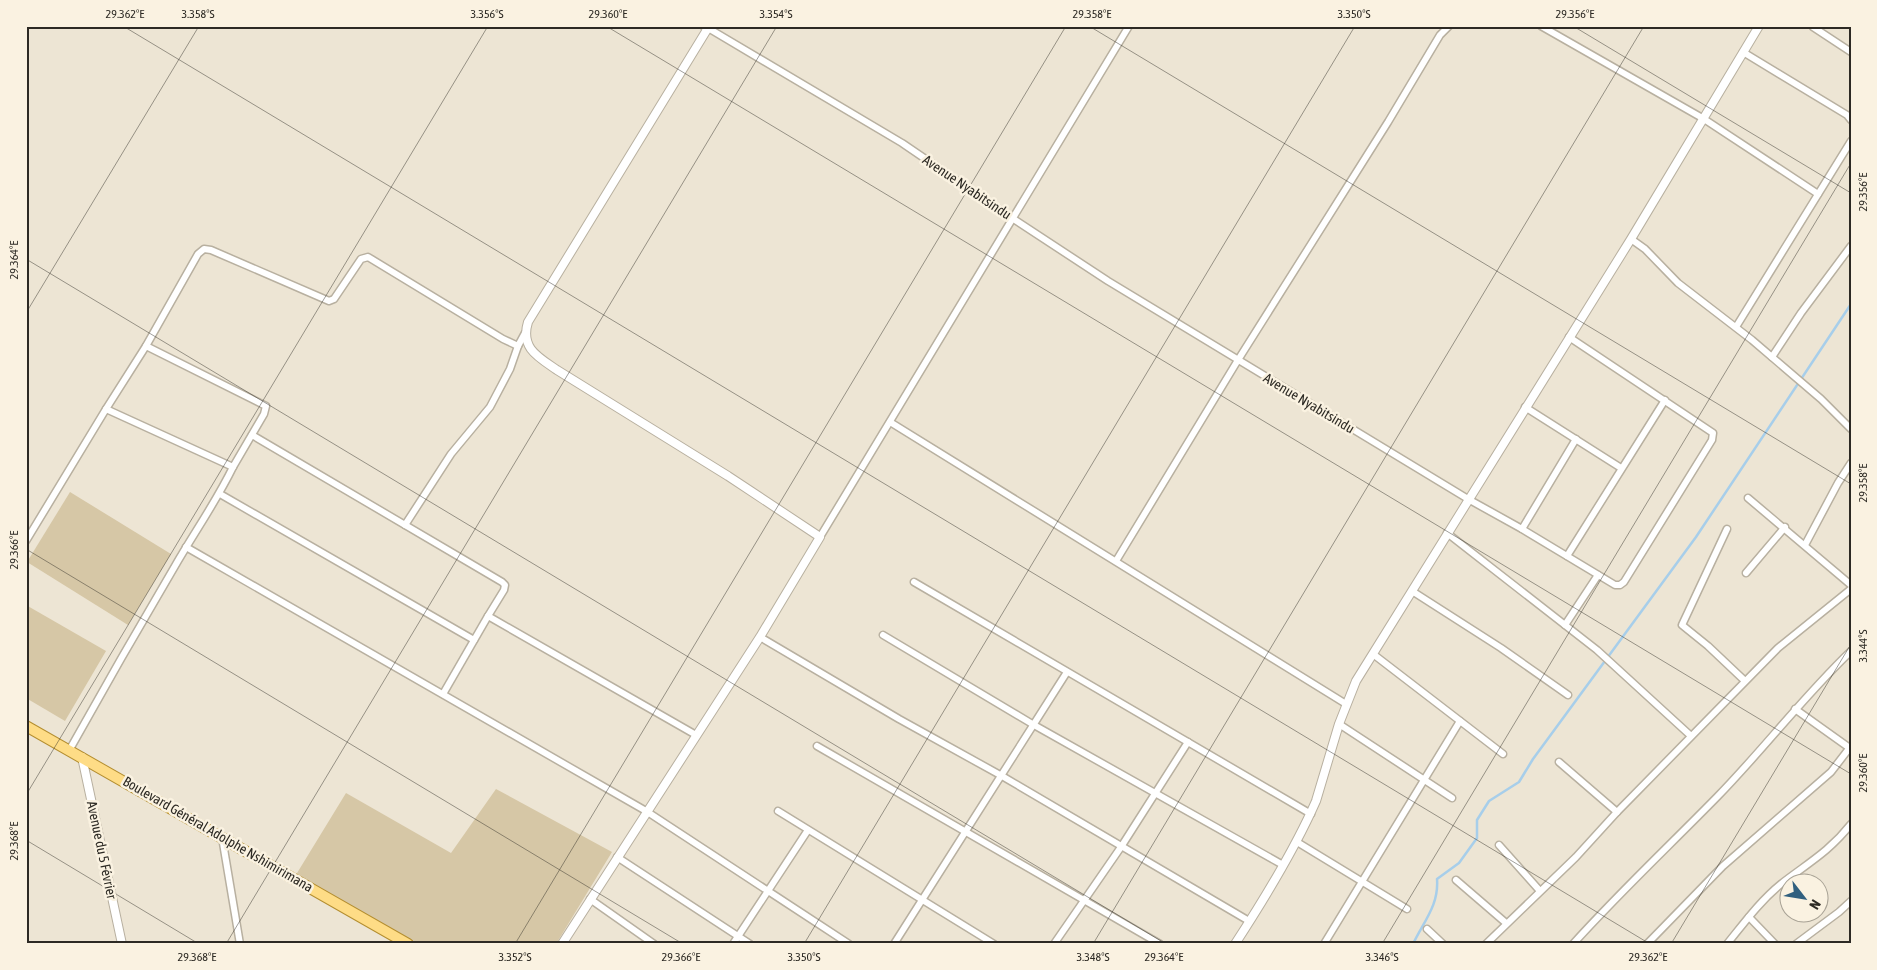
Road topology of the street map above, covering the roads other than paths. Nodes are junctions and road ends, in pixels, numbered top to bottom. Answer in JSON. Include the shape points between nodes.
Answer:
{"nodes":[{"id":1,"x":1129,"y":26,"type":"edge"},
{"id":2,"x":1449,"y":26,"type":"edge"},
{"id":3,"x":1540,"y":26,"type":"edge"},
{"id":4,"x":1759,"y":26,"type":"edge"},
{"id":5,"x":706,"y":27,"type":"edge"},
{"id":6,"x":1813,"y":27,"type":"edge"},
{"id":7,"x":1743,"y":52,"type":"junction"},
{"id":8,"x":1851,"y":52,"type":"edge"},
{"id":9,"x":1704,"y":119,"type":"junction"},
{"id":10,"x":1851,"y":120,"type":"edge"},
{"id":11,"x":1851,"y":140,"type":"edge"},
{"id":12,"x":1818,"y":194,"type":"junction"},
{"id":13,"x":1012,"y":218,"type":"junction"},
{"id":14,"x":1631,"y":239,"type":"junction"},
{"id":15,"x":1851,"y":246,"type":"edge"},
{"id":16,"x":1736,"y":327,"type":"junction"},
{"id":17,"x":525,"y":333,"type":"junction"},
{"id":18,"x":1569,"y":336,"type":"junction"},
{"id":19,"x":146,"y":346,"type":"junction"},
{"id":20,"x":518,"y":346,"type":"junction"},
{"id":21,"x":1772,"y":356,"type":"junction"},
{"id":22,"x":1238,"y":360,"type":"junction"},
{"id":23,"x":1665,"y":400,"type":"junction"},
{"id":24,"x":1525,"y":407,"type":"junction"},
{"id":25,"x":106,"y":409,"type":"junction"},
{"id":26,"x":890,"y":422,"type":"junction"},
{"id":27,"x":1851,"y":429,"type":"edge"},
{"id":28,"x":252,"y":436,"type":"junction"},
{"id":29,"x":1576,"y":439,"type":"junction"},
{"id":30,"x":1851,"y":462,"type":"edge"},
{"id":31,"x":233,"y":468,"type":"junction"},
{"id":32,"x":1621,"y":468,"type":"junction"},
{"id":33,"x":220,"y":494,"type":"junction"},
{"id":34,"x":1748,"y":498,"type":"dead end"},
{"id":35,"x":1468,"y":499,"type":"junction"},
{"id":36,"x":405,"y":525,"type":"junction"},
{"id":37,"x":1785,"y":528,"type":"junction"},
{"id":38,"x":1522,"y":529,"type":"junction"},
{"id":39,"x":1727,"y":529,"type":"dead end"},
{"id":40,"x":1447,"y":533,"type":"junction"},
{"id":41,"x":820,"y":537,"type":"junction"},
{"id":42,"x":26,"y":542,"type":"edge"},
{"id":43,"x":1805,"y":545,"type":"junction"},
{"id":44,"x":186,"y":547,"type":"junction"},
{"id":45,"x":1567,"y":556,"type":"junction"},
{"id":46,"x":1116,"y":561,"type":"junction"},
{"id":47,"x":1746,"y":573,"type":"dead end"},
{"id":48,"x":1598,"y":575,"type":"junction"},
{"id":49,"x":914,"y":582,"type":"dead end"},
{"id":50,"x":1851,"y":587,"type":"edge"},
{"id":51,"x":1412,"y":591,"type":"junction"},
{"id":52,"x":488,"y":616,"type":"junction"},
{"id":53,"x":1565,"y":625,"type":"junction"},
{"id":54,"x":883,"y":635,"type":"dead end"},
{"id":55,"x":760,"y":637,"type":"junction"},
{"id":56,"x":474,"y":640,"type":"junction"},
{"id":57,"x":1851,"y":651,"type":"edge"},
{"id":58,"x":1373,"y":654,"type":"junction"},
{"id":59,"x":1067,"y":672,"type":"junction"},
{"id":60,"x":1745,"y":681,"type":"junction"},
{"id":61,"x":443,"y":694,"type":"junction"},
{"id":62,"x":1568,"y":695,"type":"dead end"},
{"id":63,"x":1346,"y":704,"type":"junction"},
{"id":64,"x":1795,"y":709,"type":"junction"},
{"id":65,"x":1460,"y":721,"type":"junction"},
{"id":66,"x":1034,"y":724,"type":"junction"},
{"id":67,"x":1339,"y":724,"type":"junction"},
{"id":68,"x":28,"y":730,"type":"edge"},
{"id":69,"x":696,"y":735,"type":"junction"},
{"id":70,"x":1691,"y":736,"type":"junction"},
{"id":71,"x":1188,"y":742,"type":"junction"},
{"id":72,"x":817,"y":746,"type":"dead end"},
{"id":73,"x":1850,"y":748,"type":"edge"},
{"id":74,"x":70,"y":749,"type":"junction"},
{"id":75,"x":1503,"y":754,"type":"dead end"},
{"id":76,"x":82,"y":757,"type":"junction"},
{"id":77,"x":1559,"y":762,"type":"dead end"},
{"id":78,"x":1002,"y":776,"type":"junction"},
{"id":79,"x":1423,"y":779,"type":"junction"},
{"id":80,"x":1156,"y":793,"type":"junction"},
{"id":81,"x":1452,"y":798,"type":"dead end"},
{"id":82,"x":646,"y":811,"type":"junction"},
{"id":83,"x":778,"y":811,"type":"dead end"},
{"id":84,"x":1617,"y":812,"type":"junction"},
{"id":85,"x":1311,"y":814,"type":"junction"},
{"id":86,"x":1851,"y":824,"type":"edge"},
{"id":87,"x":808,"y":830,"type":"junction"},
{"id":88,"x":966,"y":832,"type":"junction"},
{"id":89,"x":222,"y":837,"type":"junction"},
{"id":90,"x":1297,"y":842,"type":"junction"},
{"id":91,"x":1499,"y":845,"type":"dead end"},
{"id":92,"x":1121,"y":847,"type":"junction"},
{"id":93,"x":617,"y":857,"type":"junction"},
{"id":94,"x":1283,"y":866,"type":"junction"},
{"id":95,"x":1456,"y":880,"type":"dead end"},
{"id":96,"x":1362,"y":882,"type":"junction"},
{"id":97,"x":767,"y":891,"type":"junction"},
{"id":98,"x":1540,"y":891,"type":"junction"},
{"id":99,"x":590,"y":899,"type":"junction"},
{"id":100,"x":923,"y":900,"type":"junction"},
{"id":101,"x":1085,"y":900,"type":"junction"},
{"id":102,"x":1851,"y":901,"type":"edge"},
{"id":103,"x":1407,"y":909,"type":"dead end"},
{"id":104,"x":1749,"y":917,"type":"junction"},
{"id":105,"x":1249,"y":921,"type":"junction"},
{"id":106,"x":1506,"y":923,"type":"junction"},
{"id":107,"x":1427,"y":929,"type":"dead end"},
{"id":108,"x":738,"y":936,"type":"junction"},
{"id":109,"x":1237,"y":943,"type":"edge"},
{"id":110,"x":122,"y":944,"type":"edge"},
{"id":111,"x":240,"y":944,"type":"edge"},
{"id":112,"x":408,"y":944,"type":"edge"},
{"id":113,"x":562,"y":944,"type":"edge"},
{"id":114,"x":654,"y":944,"type":"edge"},
{"id":115,"x":733,"y":944,"type":"edge"},
{"id":116,"x":750,"y":944,"type":"edge"},
{"id":117,"x":849,"y":944,"type":"edge"},
{"id":118,"x":894,"y":944,"type":"edge"},
{"id":119,"x":994,"y":944,"type":"edge"},
{"id":120,"x":1054,"y":944,"type":"edge"},
{"id":121,"x":1160,"y":944,"type":"edge"},
{"id":122,"x":1324,"y":944,"type":"edge"},
{"id":123,"x":1444,"y":944,"type":"edge"},
{"id":124,"x":1486,"y":944,"type":"edge"},
{"id":125,"x":1573,"y":944,"type":"edge"},
{"id":126,"x":1647,"y":944,"type":"edge"},
{"id":127,"x":1727,"y":944,"type":"edge"},
{"id":128,"x":1774,"y":944,"type":"edge"},
{"id":129,"x":1796,"y":944,"type":"edge"}],
"edges":[{"from":1,"to":13,"type":"street"},
{"from":2,"to":22,"type":"street","via":[[1440,35]]},
{"from":3,"to":9,"type":"street"},
{"from":4,"to":7,"type":"street"},
{"from":5,"to":13,"type":"street","name":"Avenue Nyabitsindu","via":[[902,143]]},
{"from":5,"to":17,"type":"street","via":[[528,322]]},
{"from":6,"to":8,"type":"street"},
{"from":7,"to":9,"type":"street"},
{"from":7,"to":10,"type":"street"},
{"from":9,"to":12,"type":"street"},
{"from":9,"to":14,"type":"street"},
{"from":11,"to":12,"type":"street"},
{"from":12,"to":16,"type":"street"},
{"from":13,"to":22,"type":"street","name":"Avenue Nyabitsindu"},
{"from":13,"to":26,"type":"street"},
{"from":14,"to":16,"type":"street","via":[[1678,283]]},
{"from":14,"to":18,"type":"street"},
{"from":15,"to":21,"type":"street"},
{"from":16,"to":21,"type":"street"},
{"from":17,"to":20,"type":"street"},
{"from":17,"to":41,"type":"street","via":[[532,350],[557,370]]},
{"from":18,"to":23,"type":"street","name":"Avenue Nyabitsindu"},
{"from":18,"to":24,"type":"street"},
{"from":19,"to":20,"type":"street","via":[[198,254],[207,248],[329,301],[334,299],[361,259],[368,257]]},
{"from":19,"to":25,"type":"street"},
{"from":19,"to":28,"type":"street","via":[[264,403],[266,410]]},
{"from":20,"to":36,"type":"street","via":[[490,407],[450,454]]},
{"from":21,"to":27,"type":"street"},
{"from":22,"to":35,"type":"street","name":"Avenue Nyabitsindu"},
{"from":22,"to":46,"type":"street"},
{"from":23,"to":32,"type":"street"},
{"from":23,"to":48,"type":"street","name":"Avenue Nyabitsindu","via":[[1711,430],[1713,436],[1624,582],[1615,585]]},
{"from":24,"to":29,"type":"street"},
{"from":24,"to":35,"type":"street"},
{"from":25,"to":31,"type":"street"},
{"from":25,"to":42,"type":"street"},
{"from":26,"to":41,"type":"street"},
{"from":26,"to":46,"type":"street"},
{"from":28,"to":31,"type":"street"},
{"from":28,"to":36,"type":"street"},
{"from":29,"to":32,"type":"street"},
{"from":29,"to":38,"type":"street"},
{"from":30,"to":43,"type":"street"},
{"from":31,"to":33,"type":"street"},
{"from":32,"to":45,"type":"street"},
{"from":33,"to":44,"type":"street"},
{"from":33,"to":56,"type":"street"},
{"from":34,"to":37,"type":"street"},
{"from":35,"to":38,"type":"street","name":"Avenue Nyabitsindu"},
{"from":35,"to":40,"type":"street"},
{"from":36,"to":52,"type":"street","via":[[502,582],[504,590]]},
{"from":37,"to":43,"type":"street"},
{"from":37,"to":47,"type":"street"},
{"from":38,"to":45,"type":"street","name":"Avenue Nyabitsindu"},
{"from":39,"to":60,"type":"street","via":[[1682,625]]},
{"from":40,"to":51,"type":"street"},
{"from":40,"to":53,"type":"street"},
{"from":41,"to":55,"type":"street"},
{"from":43,"to":50,"type":"street"},
{"from":44,"to":61,"type":"street"},
{"from":44,"to":74,"type":"street"},
{"from":45,"to":48,"type":"street","name":"Avenue Nyabitsindu"},
{"from":46,"to":63,"type":"street"},
{"from":48,"to":53,"type":"street"},
{"from":49,"to":59,"type":"street"},
{"from":50,"to":60,"type":"street","via":[[1778,648]]},
{"from":51,"to":58,"type":"street"},
{"from":51,"to":62,"type":"street"},
{"from":52,"to":56,"type":"street"},
{"from":52,"to":69,"type":"street"},
{"from":53,"to":70,"type":"street"},
{"from":54,"to":66,"type":"street"},
{"from":55,"to":69,"type":"street"},
{"from":55,"to":78,"type":"street"},
{"from":56,"to":61,"type":"street"},
{"from":57,"to":64,"type":"street"},
{"from":58,"to":63,"type":"street"},
{"from":58,"to":65,"type":"street"},
{"from":59,"to":66,"type":"street"},
{"from":59,"to":71,"type":"street"},
{"from":60,"to":70,"type":"street"},
{"from":61,"to":82,"type":"street"},
{"from":63,"to":67,"type":"street"},
{"from":64,"to":73,"type":"street"},
{"from":64,"to":125,"type":"street","via":[[1718,796]]},
{"from":65,"to":75,"type":"street"},
{"from":65,"to":79,"type":"street"},
{"from":66,"to":78,"type":"street"},
{"from":66,"to":80,"type":"street"},
{"from":67,"to":79,"type":"street"},
{"from":67,"to":85,"type":"street"},
{"from":68,"to":74,"type":"main road","name":"Boulevard Général Adolphe Nshimirimana"},
{"from":69,"to":82,"type":"street"},
{"from":70,"to":84,"type":"street"},
{"from":71,"to":80,"type":"street"},
{"from":71,"to":85,"type":"street"},
{"from":72,"to":88,"type":"street"},
{"from":73,"to":126,"type":"street","via":[[1831,772],[1723,866]]},
{"from":74,"to":76,"type":"main road","name":"Boulevard Général Adolphe Nshimirimana"},
{"from":76,"to":89,"type":"main road","name":"Boulevard Général Adolphe Nshimirimana"},
{"from":76,"to":110,"type":"street","name":"Avenue du 5 Février"},
{"from":77,"to":84,"type":"street"},
{"from":78,"to":88,"type":"street"},
{"from":78,"to":92,"type":"street"},
{"from":79,"to":81,"type":"street"},
{"from":79,"to":96,"type":"street"},
{"from":80,"to":92,"type":"street"},
{"from":80,"to":94,"type":"street"},
{"from":82,"to":93,"type":"street"},
{"from":82,"to":97,"type":"street"},
{"from":83,"to":87,"type":"street"},
{"from":84,"to":98,"type":"street"},
{"from":85,"to":90,"type":"street"},
{"from":86,"to":104,"type":"street","via":[[1820,857],[1781,884]]},
{"from":87,"to":97,"type":"street"},
{"from":87,"to":100,"type":"street"},
{"from":88,"to":100,"type":"street"},
{"from":88,"to":101,"type":"street"},
{"from":89,"to":111,"type":"street"},
{"from":89,"to":112,"type":"main road","name":"Boulevard Général Adolphe Nshimirimana"},
{"from":90,"to":94,"type":"street"},
{"from":90,"to":96,"type":"street"},
{"from":91,"to":98,"type":"street"},
{"from":92,"to":101,"type":"street"},
{"from":92,"to":105,"type":"street"},
{"from":93,"to":99,"type":"street"},
{"from":93,"to":108,"type":"street"},
{"from":94,"to":105,"type":"street"},
{"from":95,"to":106,"type":"street"},
{"from":96,"to":103,"type":"street"},
{"from":96,"to":122,"type":"street"},
{"from":97,"to":108,"type":"street"},
{"from":97,"to":117,"type":"street"},
{"from":98,"to":106,"type":"street"},
{"from":99,"to":113,"type":"street"},
{"from":99,"to":114,"type":"street"},
{"from":100,"to":118,"type":"street"},
{"from":100,"to":119,"type":"street"},
{"from":101,"to":120,"type":"street"},
{"from":101,"to":121,"type":"street"},
{"from":102,"to":129,"type":"street"},
{"from":104,"to":127,"type":"street"},
{"from":104,"to":128,"type":"street"},
{"from":105,"to":109,"type":"street"},
{"from":106,"to":124,"type":"street"},
{"from":107,"to":123,"type":"street"},
{"from":108,"to":115,"type":"street"},
{"from":108,"to":116,"type":"street"}]}
